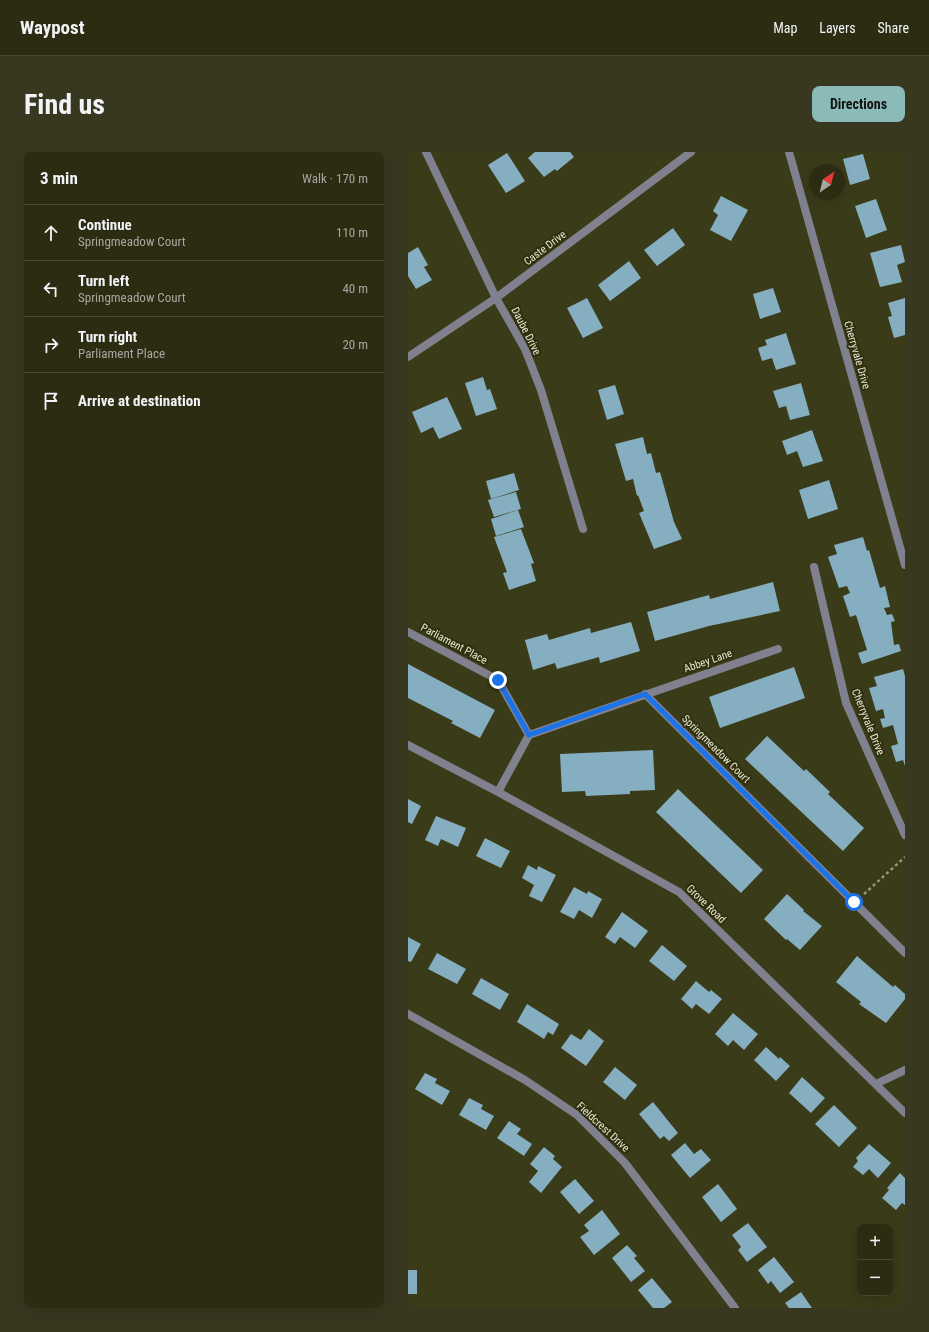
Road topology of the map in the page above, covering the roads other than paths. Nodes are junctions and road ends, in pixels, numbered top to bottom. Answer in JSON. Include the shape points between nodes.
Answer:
{"nodes":[{"id":1,"x":426,"y":152,"type":"edge"},
{"id":2,"x":691,"y":152,"type":"edge"},
{"id":3,"x":789,"y":152,"type":"edge"},
{"id":4,"x":496,"y":298,"type":"junction"},
{"id":5,"x":408,"y":357,"type":"edge"},
{"id":6,"x":583,"y":529,"type":"dead end"},
{"id":7,"x":905,"y":565,"type":"edge"},
{"id":8,"x":814,"y":567,"type":"dead end"},
{"id":9,"x":408,"y":632,"type":"edge"},
{"id":10,"x":778,"y":649,"type":"dead end"},
{"id":11,"x":645,"y":694,"type":"junction"},
{"id":12,"x":529,"y":735,"type":"junction"},
{"id":13,"x":408,"y":745,"type":"edge"},
{"id":14,"x":498,"y":792,"type":"junction"},
{"id":15,"x":905,"y":835,"type":"edge"},
{"id":16,"x":905,"y":953,"type":"edge"},
{"id":17,"x":408,"y":1014,"type":"edge"},
{"id":18,"x":905,"y":1070,"type":"edge"},
{"id":19,"x":876,"y":1084,"type":"junction"},
{"id":20,"x":905,"y":1113,"type":"edge"},
{"id":21,"x":735,"y":1308,"type":"edge"}],
"edges":[{"from":1,"to":4,"type":"street","name":"Daube Drive"},
{"from":2,"to":4,"type":"street","name":"Caste Drive"},
{"from":3,"to":7,"type":"street","name":"Cherryvale Drive"},
{"from":4,"to":5,"type":"street","name":"Caste Drive"},
{"from":4,"to":6,"type":"street","name":"Daube Drive","via":[[525,348],[541,390]]},
{"from":8,"to":15,"type":"street","name":"Cherryvale Drive","via":[[846,703]]},
{"from":9,"to":12,"type":"street","name":"Parliament Place","via":[[498,680]]},
{"from":10,"to":11,"type":"street","name":"Abbey Lane"},
{"from":11,"to":12,"type":"street"},
{"from":11,"to":16,"type":"street","name":"Springmeadow Court"},
{"from":12,"to":14,"type":"street"},
{"from":13,"to":14,"type":"street","name":"Grove Road"},
{"from":14,"to":19,"type":"street","name":"Grove Road","via":[[679,892]]},
{"from":17,"to":21,"type":"street","name":"Fieldcrest Drive","via":[[525,1080],[577,1114],[625,1163]]},
{"from":18,"to":19,"type":"street"},
{"from":19,"to":20,"type":"street","name":"Grove Road"}]}
